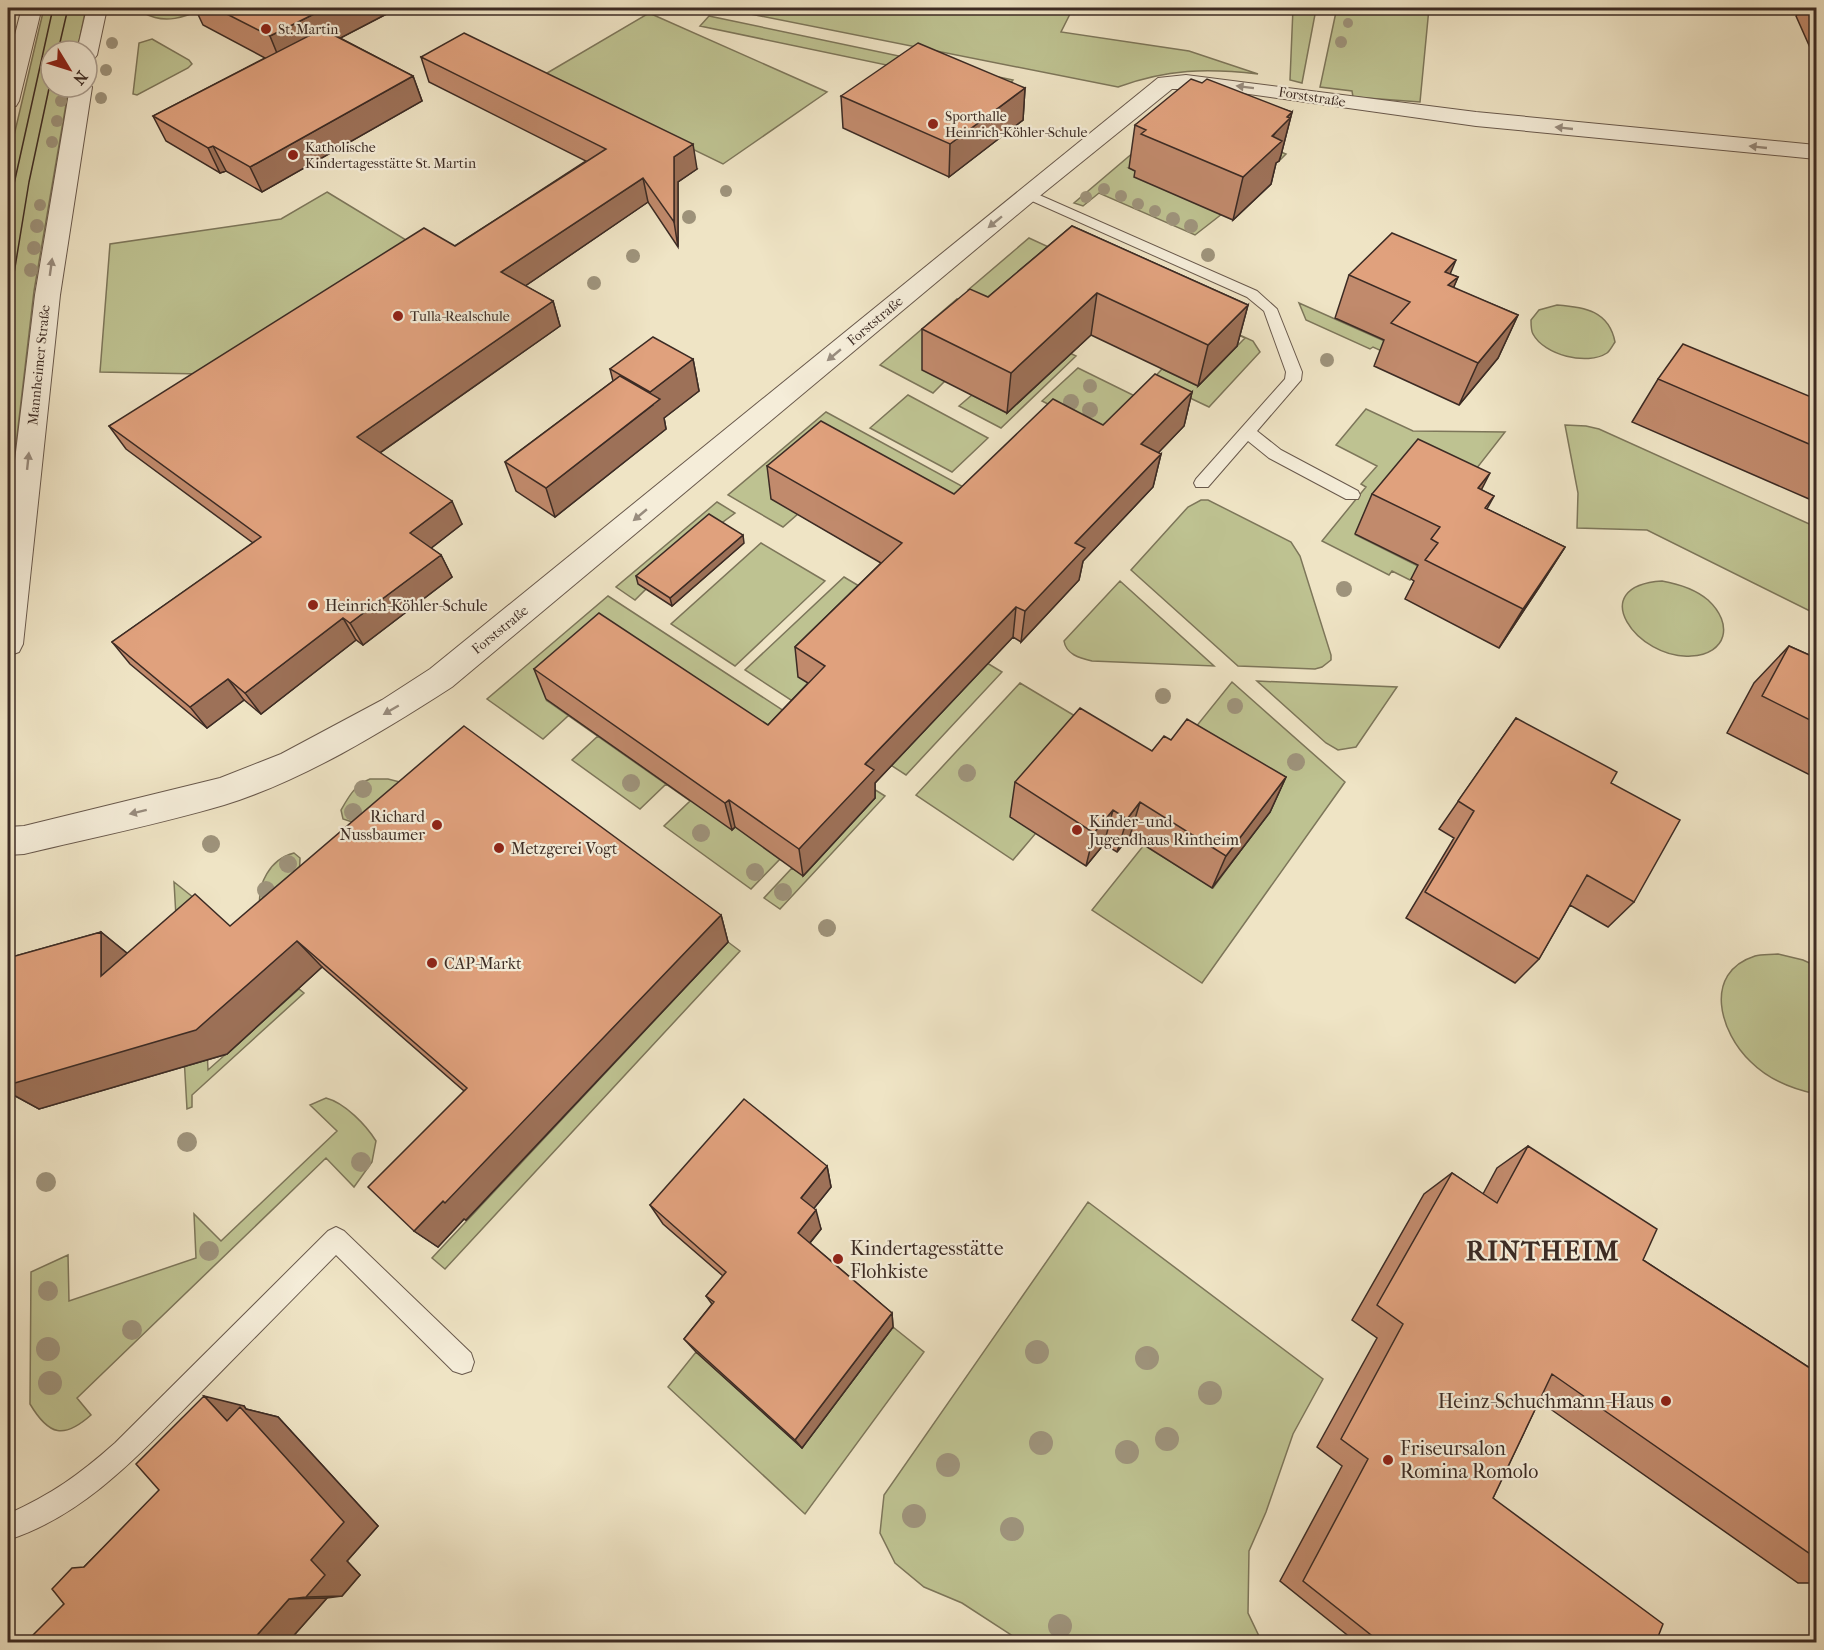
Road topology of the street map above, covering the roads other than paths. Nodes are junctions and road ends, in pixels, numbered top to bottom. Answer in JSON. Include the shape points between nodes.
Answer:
{"nodes":[{"id":1,"x":28,"y":8,"type":"edge"},
{"id":2,"x":97,"y":8,"type":"edge"},
{"id":3,"x":90,"y":39,"type":"edge"},
{"id":4,"x":79,"y":99,"type":"edge"},
{"id":5,"x":8,"y":101,"type":"edge"},
{"id":6,"x":1816,"y":152,"type":"edge"},
{"id":7,"x":1028,"y":194,"type":"junction"},
{"id":8,"x":1248,"y":432,"type":"junction"},
{"id":9,"x":1202,"y":483,"type":"dead end"},
{"id":10,"x":1352,"y":495,"type":"dead end"},
{"id":11,"x":8,"y":645,"type":"edge"},
{"id":12,"x":8,"y":842,"type":"edge"},
{"id":13,"x":462,"y":1362,"type":"dead end"},
{"id":14,"x":8,"y":1527,"type":"edge"}],
"edges":[{"from":1,"to":5,"type":"street","via":[[30,15]]},
{"from":2,"to":3,"type":"street"},
{"from":11,"to":4,"type":"street","name":"Mannheimer Straße","one_way":true,"via":[[42,328],[62,180]]},
{"from":6,"to":7,"type":"street","name":"Forststraße","one_way":true,"via":[[1476,119],[1186,81],[1166,84]]},
{"from":7,"to":8,"type":"lane","via":[[1252,294],[1270,309],[1294,372],[1293,380]]},
{"from":7,"to":12,"type":"street","name":"Forststraße","one_way":true,"via":[[477,649],[393,709],[292,763],[224,791]]},
{"from":8,"to":9,"type":"lane"},
{"from":8,"to":10,"type":"lane","via":[[1275,454]]},
{"from":13,"to":14,"type":"lane","via":[[336,1239],[87,1485],[51,1508]]}]}
